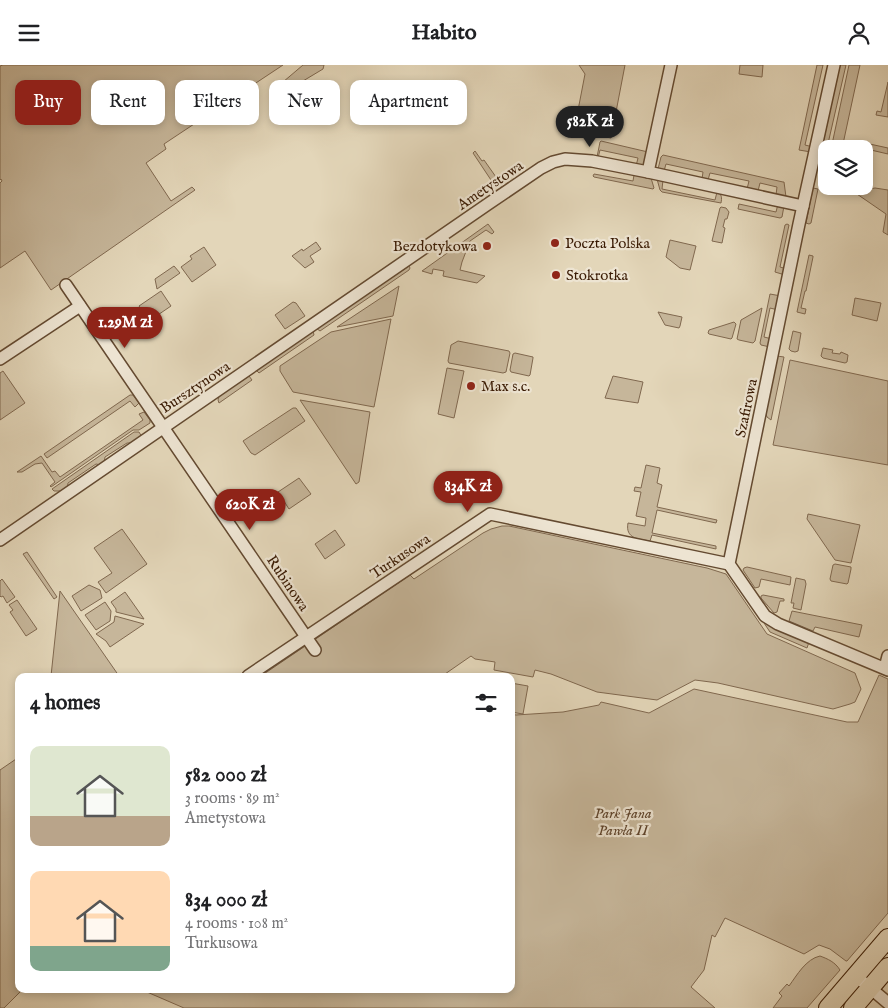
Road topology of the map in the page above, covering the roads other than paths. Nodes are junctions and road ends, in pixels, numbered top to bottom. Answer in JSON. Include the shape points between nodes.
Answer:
{"nodes":[{"id":1,"x":671,"y":65,"type":"edge"},
{"id":2,"x":834,"y":65,"type":"edge"},
{"id":3,"x":648,"y":172,"type":"junction"},
{"id":4,"x":803,"y":206,"type":"junction"},
{"id":5,"x":408,"y":260,"type":"joint"},
{"id":6,"x":66,"y":285,"type":"dead end"},
{"id":7,"x":80,"y":306,"type":"junction"},
{"id":8,"x":0,"y":359,"type":"edge"},
{"id":9,"x":163,"y":427,"type":"junction"},
{"id":10,"x":0,"y":540,"type":"edge"},
{"id":11,"x":729,"y":564,"type":"junction"},
{"id":12,"x":306,"y":637,"type":"junction"},
{"id":13,"x":315,"y":649,"type":"dead end"},
{"id":14,"x":888,"y":656,"type":"edge"},
{"id":15,"x":886,"y":669,"type":"edge"},
{"id":16,"x":252,"y":673,"type":"edge"},
{"id":17,"x":888,"y":938,"type":"edge"},
{"id":18,"x":888,"y":967,"type":"edge"},
{"id":19,"x":856,"y":975,"type":"junction"},
{"id":20,"x":870,"y":988,"type":"junction"},
{"id":21,"x":888,"y":1003,"type":"edge"},
{"id":22,"x":828,"y":1008,"type":"edge"},
{"id":23,"x":853,"y":1008,"type":"edge"}],
"edges":[{"from":1,"to":3,"type":"street"},
{"from":2,"to":4,"type":"street","name":"Szafirowa"},
{"from":3,"to":4,"type":"street","name":"Ametystowa"},
{"from":3,"to":5,"type":"street","name":"Ametystowa","via":[[592,161],[565,159],[553,162]]},
{"from":4,"to":11,"type":"street","name":"Szafirowa"},
{"from":5,"to":9,"type":"street","name":"Bursztynowa"},
{"from":6,"to":7,"type":"street","name":"Rubinowa"},
{"from":7,"to":8,"type":"street"},
{"from":7,"to":9,"type":"street","name":"Rubinowa"},
{"from":9,"to":10,"type":"street","name":"Bursztynowa"},
{"from":9,"to":12,"type":"street","name":"Rubinowa"},
{"from":11,"to":12,"type":"street","name":"Turkusowa","via":[[490,514]]},
{"from":11,"to":15,"type":"street","via":[[765,616]]},
{"from":12,"to":13,"type":"street","name":"Rubinowa"},
{"from":12,"to":16,"type":"street","name":"Turkusowa"},
{"from":14,"to":15,"type":"street"},
{"from":17,"to":19,"type":"main road"},
{"from":18,"to":20,"type":"main road"},
{"from":19,"to":20,"type":"street"},
{"from":19,"to":22,"type":"main road"},
{"from":20,"to":21,"type":"street"},
{"from":20,"to":23,"type":"main road"}]}
